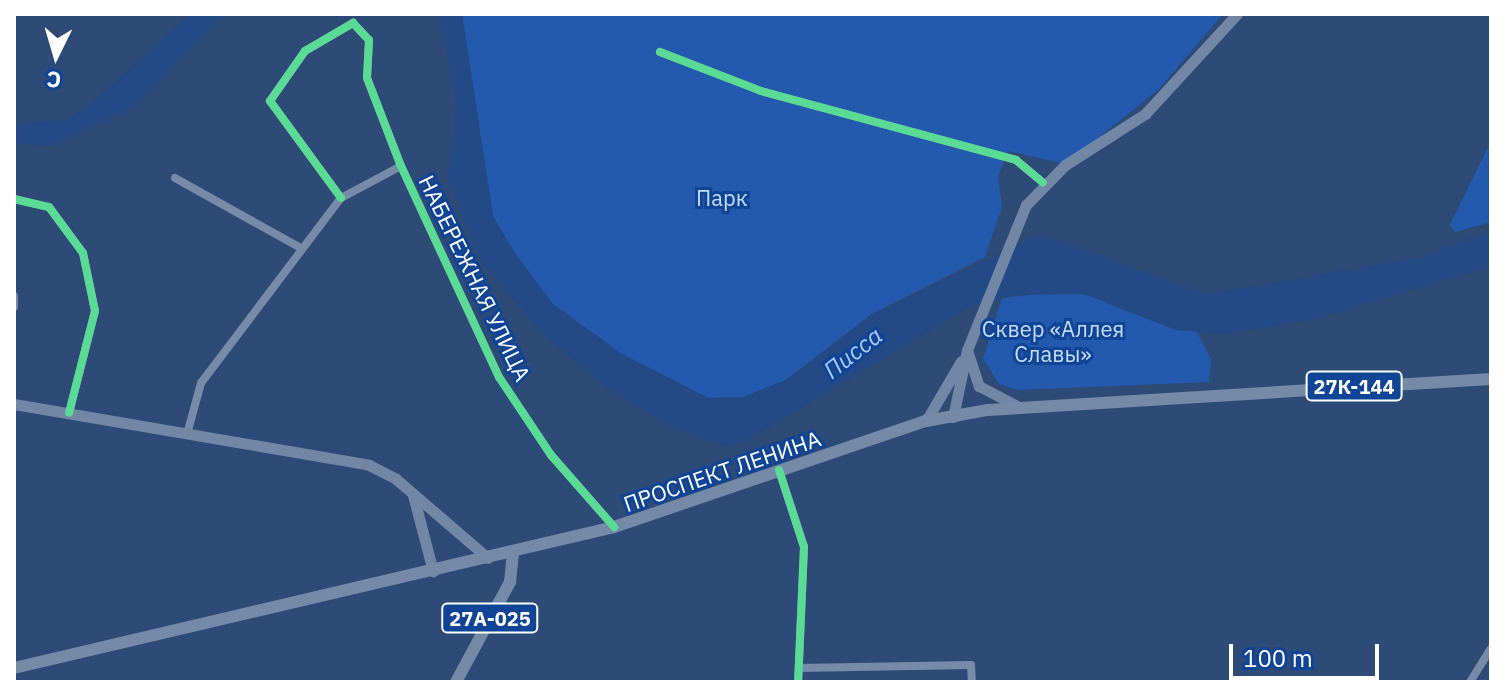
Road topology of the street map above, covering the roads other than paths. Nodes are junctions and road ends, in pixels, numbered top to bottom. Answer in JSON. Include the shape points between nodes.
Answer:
{"nodes":[{"id":1,"x":1237,"y":14,"type":"edge"},
{"id":2,"x":660,"y":52,"type":"dead end"},
{"id":3,"x":401,"y":166,"type":"junction"},
{"id":4,"x":175,"y":178,"type":"dead end"},
{"id":5,"x":1043,"y":183,"type":"junction"},
{"id":6,"x":341,"y":198,"type":"junction"},
{"id":7,"x":14,"y":199,"type":"edge"},
{"id":8,"x":301,"y":248,"type":"junction"},
{"id":9,"x":14,"y":296,"type":"edge"},
{"id":10,"x":14,"y":307,"type":"edge"},
{"id":11,"x":967,"y":350,"type":"junction"},
{"id":12,"x":1491,"y":379,"type":"edge"},
{"id":13,"x":14,"y":404,"type":"edge"},
{"id":14,"x":1021,"y":408,"type":"junction"},
{"id":15,"x":69,"y":413,"type":"junction"},
{"id":16,"x":953,"y":417,"type":"junction"},
{"id":17,"x":926,"y":421,"type":"junction"},
{"id":18,"x":187,"y":434,"type":"junction"},
{"id":19,"x":779,"y":470,"type":"junction"},
{"id":20,"x":413,"y":494,"type":"junction"},
{"id":21,"x":614,"y":527,"type":"junction"},
{"id":22,"x":513,"y":551,"type":"junction"},
{"id":23,"x":488,"y":558,"type":"junction"},
{"id":24,"x":433,"y":571,"type":"junction"},
{"id":25,"x":1491,"y":649,"type":"edge"},
{"id":26,"x":14,"y":668,"type":"edge"},
{"id":27,"x":799,"y":668,"type":"junction"},
{"id":28,"x":456,"y":682,"type":"edge"},
{"id":29,"x":798,"y":682,"type":"edge"},
{"id":30,"x":972,"y":682,"type":"edge"},
{"id":31,"x":1470,"y":682,"type":"edge"}],
"edges":[{"from":1,"to":5,"type":"main road","via":[[1145,114]]},
{"from":2,"to":5,"type":"street","via":[[761,91],[1016,160]]},
{"from":3,"to":6,"type":"street"},
{"from":3,"to":6,"type":"street","name":"НАБЕРЕЖНАЯ УЛИЦА","via":[[367,78],[369,40],[353,23],[305,51],[270,101]]},
{"from":3,"to":21,"type":"street","name":"НАБЕРЕЖНАЯ УЛИЦА","via":[[499,377],[551,455]]},
{"from":4,"to":8,"type":"street"},
{"from":5,"to":11,"type":"main road","via":[[1014,232]]},
{"from":6,"to":8,"type":"street"},
{"from":7,"to":15,"type":"street","via":[[57,212],[83,253],[95,311]]},
{"from":8,"to":18,"type":"street","via":[[201,383]]},
{"from":9,"to":10,"type":"street"},
{"from":11,"to":14,"type":"main road","via":[[979,386]]},
{"from":11,"to":16,"type":"main road"},
{"from":11,"to":17,"type":"main road"},
{"from":12,"to":14,"type":"main road","name":"ПРОСПЕКТ ЛЕНИНА","number":"27К-144"},
{"from":13,"to":15,"type":"main road"},
{"from":14,"to":16,"type":"main road","name":"ПРОСПЕКТ ЛЕНИНА","number":"27К-144"},
{"from":15,"to":18,"type":"main road"},
{"from":16,"to":17,"type":"main road","name":"ПРОСПЕКТ ЛЕНИНА","number":"27К-144"},
{"from":17,"to":19,"type":"main road","name":"ПРОСПЕКТ ЛЕНИНА","number":"27К-144"},
{"from":18,"to":20,"type":"main road","via":[[369,465]]},
{"from":19,"to":21,"type":"main road","name":"ПРОСПЕКТ ЛЕНИНА","number":"27К-144"},
{"from":19,"to":27,"type":"street","via":[[804,547]]},
{"from":20,"to":23,"type":"main road"},
{"from":20,"to":24,"type":"main road"},
{"from":21,"to":22,"type":"main road","name":"ПРОСПЕКТ ЛЕНИНА","number":"27К-144"},
{"from":22,"to":23,"type":"main road","name":"ПРОСПЕКТ ЛЕНИНА","number":"27К-144"},
{"from":22,"to":28,"type":"main road","number":"27А-025","via":[[510,582]]},
{"from":23,"to":24,"type":"main road","name":"ПРОСПЕКТ ЛЕНИНА","number":"27К-144"},
{"from":24,"to":26,"type":"main road","name":"ПРОСПЕКТ ЛЕНИНА","number":"27К-144"},
{"from":25,"to":31,"type":"street"},
{"from":27,"to":29,"type":"street"},
{"from":27,"to":30,"type":"street","via":[[971,665]]}]}
